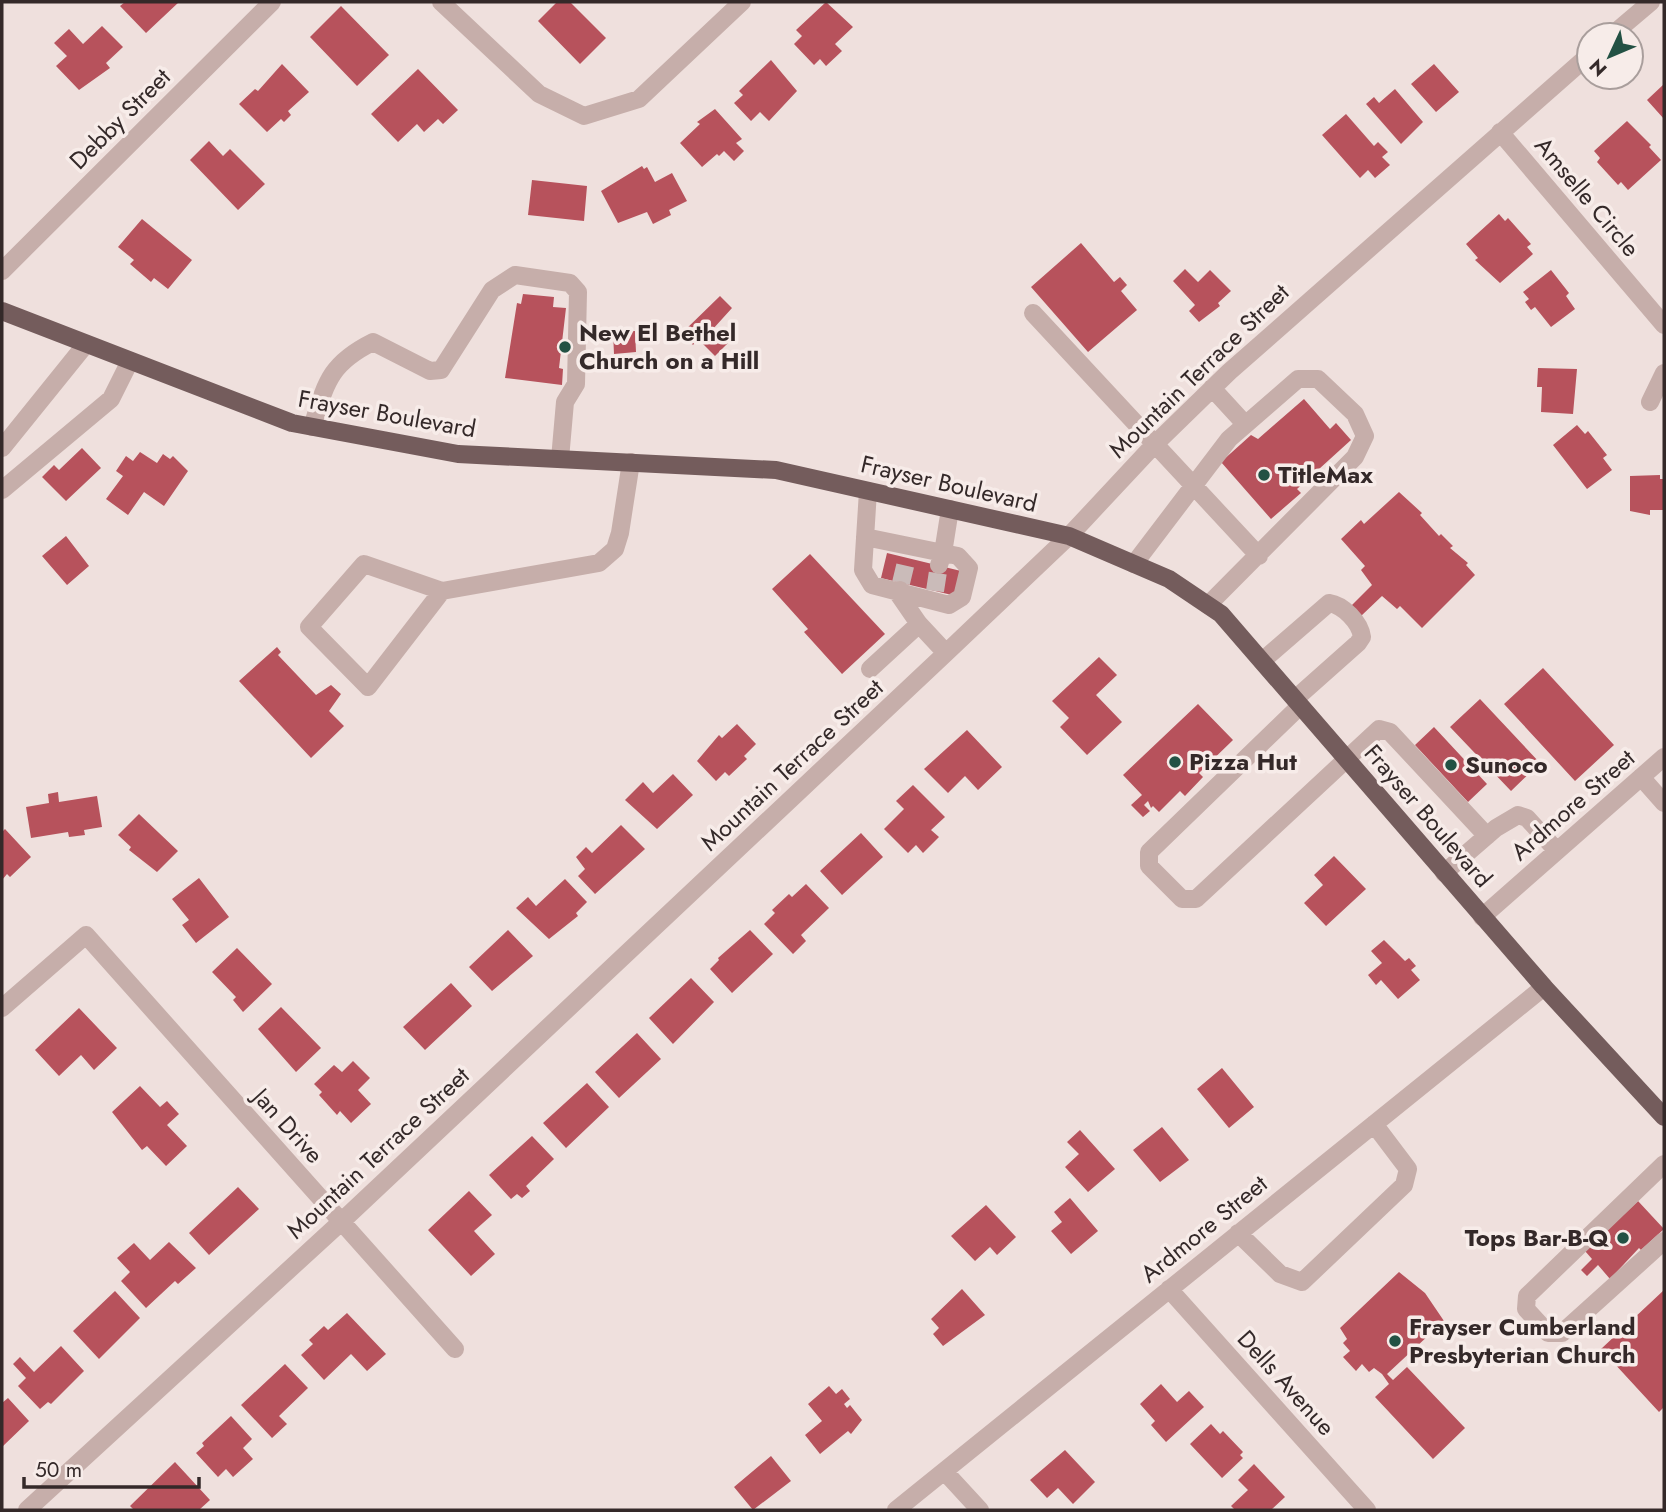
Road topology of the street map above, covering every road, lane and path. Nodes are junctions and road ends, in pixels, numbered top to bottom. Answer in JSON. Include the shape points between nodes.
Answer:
{"nodes":[{"id":1,"x":272,"y":2,"type":"edge"},
{"id":2,"x":441,"y":2,"type":"edge"},
{"id":3,"x":741,"y":2,"type":"edge"},
{"id":4,"x":1651,"y":2,"type":"edge"},
{"id":5,"x":1629,"y":21,"type":"edge"},
{"id":6,"x":1575,"y":67,"type":"edge"},
{"id":7,"x":1500,"y":132,"type":"junction"},
{"id":8,"x":2,"y":271,"type":"edge"},
{"id":9,"x":2,"y":311,"type":"edge"},
{"id":10,"x":1033,"y":313,"type":"dead end"},
{"id":11,"x":1664,"y":325,"type":"edge"},
{"id":12,"x":86,"y":344,"type":"junction"},
{"id":13,"x":130,"y":361,"type":"junction"},
{"id":14,"x":1664,"y":373,"type":"edge"},
{"id":15,"x":1212,"y":388,"type":"junction"},
{"id":16,"x":1650,"y":402,"type":"dead end"},
{"id":17,"x":1245,"y":424,"type":"junction"},
{"id":18,"x":312,"y":427,"type":"junction"},
{"id":19,"x":1154,"y":445,"type":"junction"},
{"id":20,"x":2,"y":448,"type":"edge"},
{"id":21,"x":559,"y":459,"type":"junction"},
{"id":22,"x":631,"y":462,"type":"junction"},
{"id":23,"x":1193,"y":486,"type":"junction"},
{"id":24,"x":2,"y":490,"type":"edge"},
{"id":25,"x":868,"y":491,"type":"junction"},
{"id":26,"x":950,"y":509,"type":"junction"},
{"id":27,"x":1069,"y":536,"type":"junction"},
{"id":28,"x":865,"y":537,"type":"junction"},
{"id":29,"x":1259,"y":556,"type":"junction"},
{"id":30,"x":941,"y":559,"type":"junction"},
{"id":31,"x":1134,"y":564,"type":"junction"},
{"id":32,"x":900,"y":589,"type":"junction"},
{"id":33,"x":442,"y":591,"type":"junction"},
{"id":34,"x":1208,"y":605,"type":"junction"},
{"id":35,"x":919,"y":624,"type":"junction"},
{"id":36,"x":946,"y":653,"type":"junction"},
{"id":37,"x":1262,"y":661,"type":"junction"},
{"id":38,"x":870,"y":669,"type":"dead end"},
{"id":39,"x":1297,"y":703,"type":"junction"},
{"id":40,"x":1664,"y":757,"type":"edge"},
{"id":41,"x":1345,"y":758,"type":"junction"},
{"id":42,"x":1641,"y":777,"type":"junction"},
{"id":43,"x":1664,"y":803,"type":"edge"},
{"id":44,"x":1487,"y":835,"type":"junction"},
{"id":45,"x":1557,"y":851,"type":"junction"},
{"id":46,"x":1444,"y":873,"type":"junction"},
{"id":47,"x":1482,"y":917,"type":"junction"},
{"id":48,"x":1544,"y":987,"type":"junction"},
{"id":49,"x":2,"y":1008,"type":"edge"},
{"id":50,"x":1661,"y":1108,"type":"edge"},
{"id":51,"x":1374,"y":1124,"type":"junction"},
{"id":52,"x":1664,"y":1164,"type":"edge"},
{"id":53,"x":341,"y":1223,"type":"junction"},
{"id":54,"x":1238,"y":1233,"type":"junction"},
{"id":55,"x":1664,"y":1241,"type":"edge"},
{"id":56,"x":1169,"y":1289,"type":"junction"},
{"id":57,"x":455,"y":1349,"type":"dead end"},
{"id":58,"x":945,"y":1472,"type":"junction"},
{"id":59,"x":27,"y":1510,"type":"edge"},
{"id":60,"x":896,"y":1510,"type":"edge"},
{"id":61,"x":980,"y":1510,"type":"edge"},
{"id":62,"x":1367,"y":1510,"type":"edge"}],
"edges":[{"from":1,"to":8,"type":"street","name":"Debby Street"},
{"from":2,"to":3,"type":"street","via":[[539,94],[584,116],[639,99]]},
{"from":4,"to":5,"type":"street"},
{"from":6,"to":7,"type":"street","name":"Mountain Terrace Street"},
{"from":7,"to":11,"type":"street","name":"Amselle Circle"},
{"from":7,"to":15,"type":"street","name":"Mountain Terrace Street"},
{"from":9,"to":12,"type":"main road","name":"Frayser Boulevard"},
{"from":10,"to":19,"type":"street"},
{"from":12,"to":13,"type":"main road","name":"Frayser Boulevard"},
{"from":12,"to":20,"type":"street"},
{"from":13,"to":18,"type":"main road","name":"Frayser Boulevard","via":[[292,424]]},
{"from":13,"to":24,"type":"street","via":[[111,399]]},
{"from":14,"to":16,"type":"street"},
{"from":15,"to":17,"type":"street"},
{"from":15,"to":19,"type":"street","name":"Mountain Terrace Street"},
{"from":17,"to":23,"type":"street"},
{"from":17,"to":29,"type":"street","via":[[1298,379],[1318,379],[1355,414],[1365,436],[1355,457]]},
{"from":18,"to":21,"type":"main road","name":"Frayser Boulevard","via":[[458,454]]},
{"from":18,"to":21,"type":"street","via":[[332,373],[352,354],[373,342],[430,371],[442,370],[492,290],[515,275],[570,283],[578,292],[576,384],[565,402]]},
{"from":19,"to":23,"type":"street"},
{"from":19,"to":27,"type":"street","name":"Mountain Terrace Street"},
{"from":21,"to":22,"type":"main road","name":"Frayser Boulevard"},
{"from":22,"to":25,"type":"main road","name":"Frayser Boulevard","via":[[776,470]]},
{"from":22,"to":33,"type":"street","via":[[615,549],[599,563]]},
{"from":23,"to":29,"type":"street"},
{"from":23,"to":31,"type":"street"},
{"from":25,"to":26,"type":"main road","name":"Frayser Boulevard"},
{"from":25,"to":28,"type":"street"},
{"from":26,"to":27,"type":"main road","name":"Frayser Boulevard"},
{"from":26,"to":30,"type":"street"},
{"from":27,"to":31,"type":"main road","name":"Frayser Boulevard"},
{"from":27,"to":36,"type":"street","name":"Mountain Terrace Street"},
{"from":28,"to":30,"type":"street"},
{"from":28,"to":32,"type":"street","via":[[863,570],[872,585]]},
{"from":29,"to":34,"type":"street"},
{"from":30,"to":32,"type":"street","via":[[958,556],[969,568],[962,597],[949,605],[934,596]]},
{"from":31,"to":34,"type":"main road","name":"Frayser Boulevard","via":[[1169,579]]},
{"from":32,"to":35,"type":"street"},
{"from":33,"to":33,"type":"street","via":[[369,687],[309,627],[364,564]]},
{"from":34,"to":37,"type":"main road","name":"Frayser Boulevard"},
{"from":35,"to":36,"type":"street"},
{"from":35,"to":38,"type":"street"},
{"from":36,"to":53,"type":"street","name":"Mountain Terrace Street"},
{"from":37,"to":39,"type":"main road","name":"Frayser Boulevard"},
{"from":37,"to":39,"type":"street","via":[[1329,603],[1356,624],[1362,637],[1358,643]]},
{"from":39,"to":41,"type":"main road","name":"Frayser Boulevard"},
{"from":39,"to":41,"type":"street","via":[[1149,852],[1149,866],[1182,899],[1196,900]]},
{"from":40,"to":42,"type":"street","name":"Ardmore Street"},
{"from":41,"to":44,"type":"street","via":[[1379,729],[1390,732]]},
{"from":41,"to":46,"type":"main road","name":"Frayser Boulevard"},
{"from":42,"to":43,"type":"street"},
{"from":42,"to":45,"type":"street","name":"Ardmore Street"},
{"from":44,"to":45,"type":"street","via":[[1518,814]]},
{"from":44,"to":46,"type":"street"},
{"from":45,"to":47,"type":"street","name":"Ardmore Street"},
{"from":46,"to":47,"type":"main road","name":"Frayser Boulevard"},
{"from":47,"to":48,"type":"main road","name":"Frayser Boulevard"},
{"from":48,"to":50,"type":"main road","name":"Frayser Boulevard"},
{"from":48,"to":51,"type":"street","name":"Ardmore Street"},
{"from":49,"to":53,"type":"street","name":"Jan Drive","via":[[86,935]]},
{"from":51,"to":54,"type":"street","name":"Ardmore Street"},
{"from":51,"to":54,"type":"street","via":[[1408,1169],[1404,1185],[1301,1282],[1280,1274]]},
{"from":52,"to":55,"type":"street","via":[[1527,1296],[1526,1309],[1548,1333],[1562,1333]]},
{"from":53,"to":57,"type":"street","name":"Jan Drive"},
{"from":53,"to":59,"type":"street","name":"Mountain Terrace Street"},
{"from":54,"to":56,"type":"street","name":"Ardmore Street"},
{"from":56,"to":58,"type":"street","name":"Ardmore Street"},
{"from":56,"to":62,"type":"street","name":"Dells Avenue"},
{"from":58,"to":60,"type":"street","name":"Ardmore Street"},
{"from":58,"to":61,"type":"street"}]}
